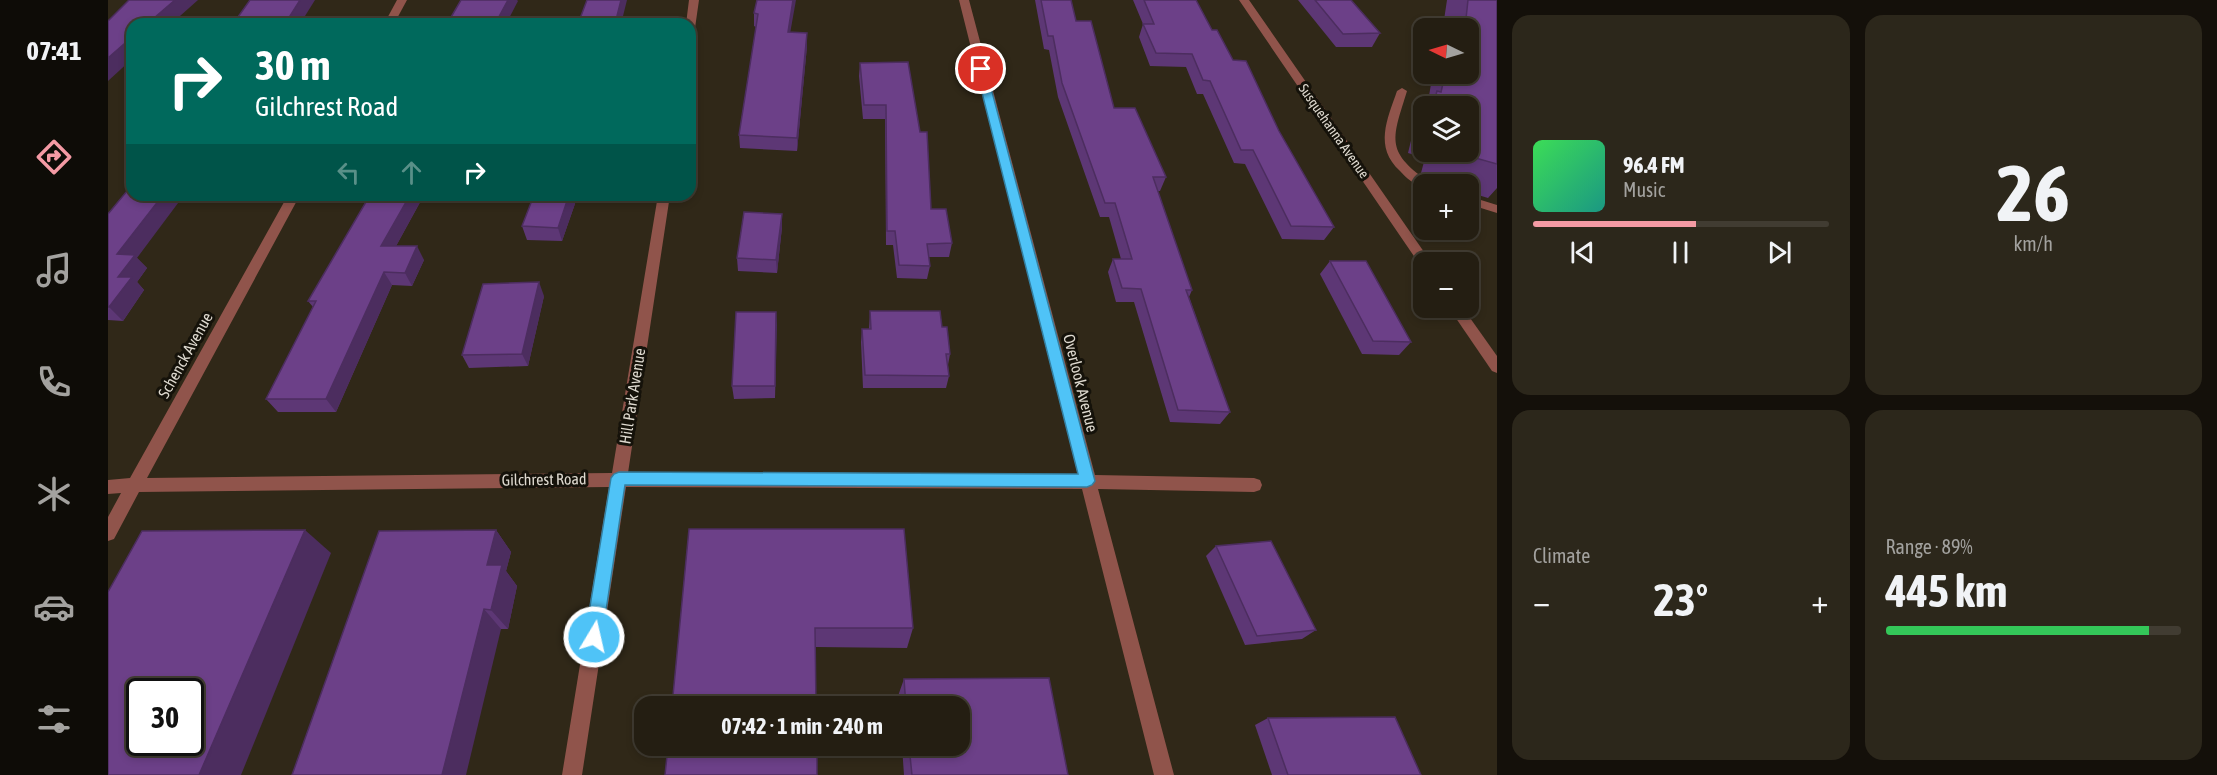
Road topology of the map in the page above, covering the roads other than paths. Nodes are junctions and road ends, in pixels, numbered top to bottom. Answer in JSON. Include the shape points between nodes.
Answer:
{"nodes":[{"id":1,"x":402,"y":0,"type":"edge"},
{"id":2,"x":694,"y":0,"type":"edge"},
{"id":3,"x":963,"y":0,"type":"edge"},
{"id":4,"x":1244,"y":0,"type":"edge"},
{"id":5,"x":392,"y":18,"type":"edge"},
{"id":6,"x":691,"y":18,"type":"edge"},
{"id":7,"x":1402,"y":91,"type":"dead end"},
{"id":8,"x":1413,"y":176,"type":"edge"},
{"id":9,"x":291,"y":201,"type":"edge"},
{"id":10,"x":663,"y":201,"type":"edge"},
{"id":11,"x":1479,"y":203,"type":"edge"},
{"id":12,"x":1497,"y":209,"type":"edge"},
{"id":13,"x":1418,"y":252,"type":"edge"},
{"id":14,"x":1463,"y":318,"type":"edge"},
{"id":15,"x":1497,"y":367,"type":"edge"},
{"id":16,"x":619,"y":478,"type":"junction"},
{"id":17,"x":1087,"y":481,"type":"junction"},
{"id":18,"x":134,"y":485,"type":"junction"},
{"id":19,"x":1254,"y":485,"type":"dead end"},
{"id":20,"x":108,"y":487,"type":"edge"},
{"id":21,"x":108,"y":533,"type":"edge"},
{"id":22,"x":572,"y":775,"type":"edge"},
{"id":23,"x":1164,"y":775,"type":"edge"}],
"edges":[{"from":1,"to":5,"type":"street"},
{"from":2,"to":6,"type":"street"},
{"from":3,"to":17,"type":"street","name":"Overlook Avenue"},
{"from":4,"to":13,"type":"street","name":"Susquehanna Avenue"},
{"from":7,"to":8,"type":"street","via":[[1387,140],[1397,165]]},
{"from":9,"to":18,"type":"street","name":"Schenck Avenue"},
{"from":10,"to":16,"type":"street","name":"Hill Park Avenue"},
{"from":11,"to":12,"type":"street"},
{"from":14,"to":15,"type":"street"},
{"from":16,"to":17,"type":"street","name":"Gilchrest Road"},
{"from":16,"to":18,"type":"street","name":"Gilchrest Road"},
{"from":16,"to":22,"type":"street","name":"Hill Park Avenue"},
{"from":17,"to":19,"type":"street","name":"Gilchrest Road"},
{"from":17,"to":23,"type":"street","name":"Overlook Avenue"},
{"from":18,"to":20,"type":"street","name":"Gilchrest Road"},
{"from":18,"to":21,"type":"street","name":"Schenck Avenue"}]}
